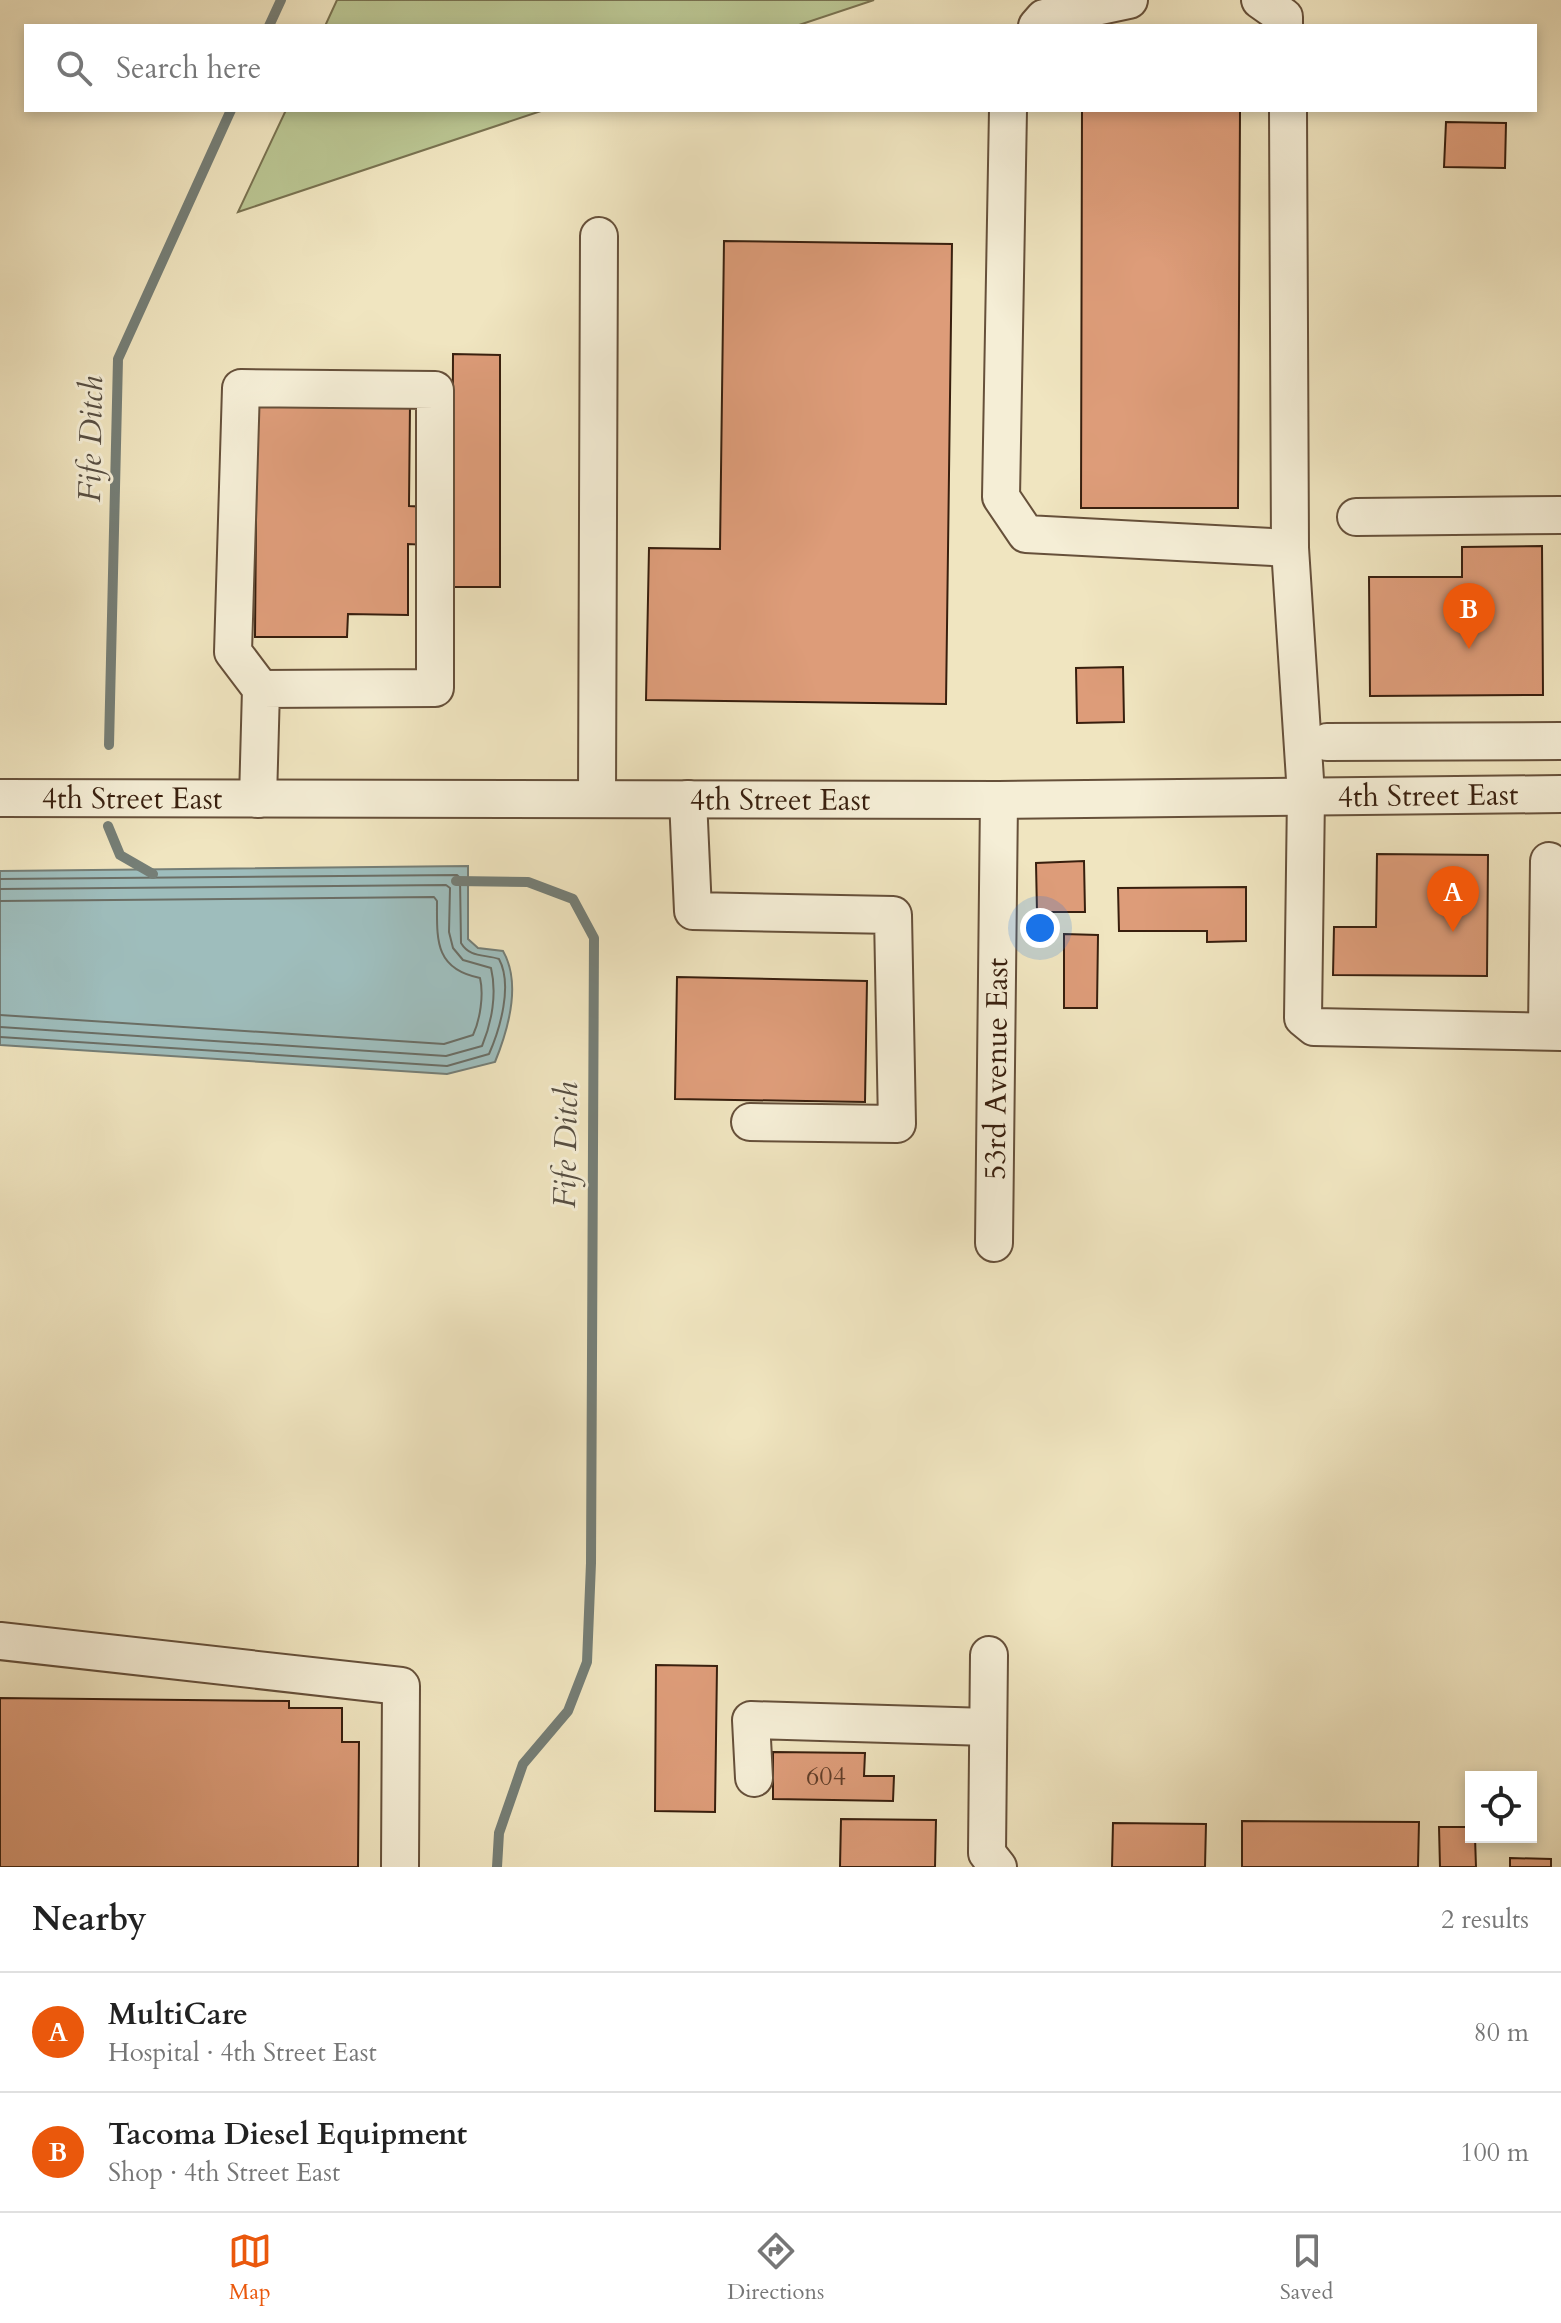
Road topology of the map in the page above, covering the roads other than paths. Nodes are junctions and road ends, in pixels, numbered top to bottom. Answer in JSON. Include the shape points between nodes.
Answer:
{"nodes":[{"id":1,"x":1129,"y":0,"type":"edge"},
{"id":2,"x":1260,"y":0,"type":"edge"},
{"id":3,"x":1039,"y":24,"type":"edge"},
{"id":4,"x":1284,"y":24,"type":"edge"},
{"id":5,"x":1008,"y":112,"type":"edge"},
{"id":6,"x":1288,"y":112,"type":"edge"},
{"id":7,"x":599,"y":236,"type":"dead end"},
{"id":8,"x":1561,"y":515,"type":"edge"},
{"id":9,"x":1356,"y":517,"type":"dead end"},
{"id":10,"x":1290,"y":548,"type":"junction"},
{"id":11,"x":261,"y":689,"type":"junction"},
{"id":12,"x":1561,"y":741,"type":"edge"},
{"id":13,"x":1327,"y":742,"type":"dead end"},
{"id":14,"x":1419,"y":742,"type":"junction"},
{"id":15,"x":1561,"y":794,"type":"edge"},
{"id":16,"x":1306,"y":795,"type":"junction"},
{"id":17,"x":1417,"y":795,"type":"junction"},
{"id":18,"x":0,"y":798,"type":"edge"},
{"id":19,"x":258,"y":799,"type":"junction"},
{"id":20,"x":597,"y":799,"type":"junction"},
{"id":21,"x":688,"y":799,"type":"junction"},
{"id":22,"x":999,"y":800,"type":"junction"},
{"id":23,"x":1549,"y":861,"type":"dead end"},
{"id":24,"x":1554,"y":1031,"type":"edge"},
{"id":25,"x":750,"y":1122,"type":"dead end"},
{"id":26,"x":994,"y":1243,"type":"dead end"},
{"id":27,"x":0,"y":1641,"type":"edge"},
{"id":28,"x":989,"y":1655,"type":"dead end"},
{"id":29,"x":988,"y":1727,"type":"junction"},
{"id":30,"x":754,"y":1778,"type":"dead end"},
{"id":31,"x":400,"y":1867,"type":"edge"},
{"id":32,"x":998,"y":1867,"type":"edge"}],
"edges":[{"from":1,"to":3,"type":"street","via":[[1044,18]]},
{"from":2,"to":4,"type":"street","via":[[1284,17]]},
{"from":5,"to":10,"type":"street","via":[[1001,497],[1026,534]]},
{"from":6,"to":10,"type":"street"},
{"from":7,"to":20,"type":"street"},
{"from":8,"to":9,"type":"street"},
{"from":10,"to":16,"type":"street"},
{"from":11,"to":11,"type":"street","via":[[233,652],[241,388],[435,390],[435,688]]},
{"from":11,"to":19,"type":"street"},
{"from":12,"to":14,"type":"street"},
{"from":13,"to":14,"type":"street"},
{"from":14,"to":17,"type":"street"},
{"from":15,"to":17,"type":"street","name":"4th Street East"},
{"from":16,"to":17,"type":"street","name":"4th Street East"},
{"from":16,"to":22,"type":"street","name":"4th Street East"},
{"from":16,"to":24,"type":"street","via":[[1303,1018],[1314,1027]]},
{"from":18,"to":19,"type":"street","name":"4th Street East"},
{"from":19,"to":20,"type":"street","name":"4th Street East"},
{"from":20,"to":21,"type":"street","name":"4th Street East"},
{"from":21,"to":22,"type":"street","name":"4th Street East"},
{"from":21,"to":25,"type":"street","via":[[693,911],[893,915],[897,1124]]},
{"from":22,"to":26,"type":"street","name":"53rd Avenue East"},
{"from":23,"to":24,"type":"street"},
{"from":27,"to":31,"type":"street","via":[[401,1686]]},
{"from":28,"to":29,"type":"street"},
{"from":29,"to":30,"type":"street","via":[[751,1720]]},
{"from":29,"to":32,"type":"street","via":[[987,1853]]}]}
